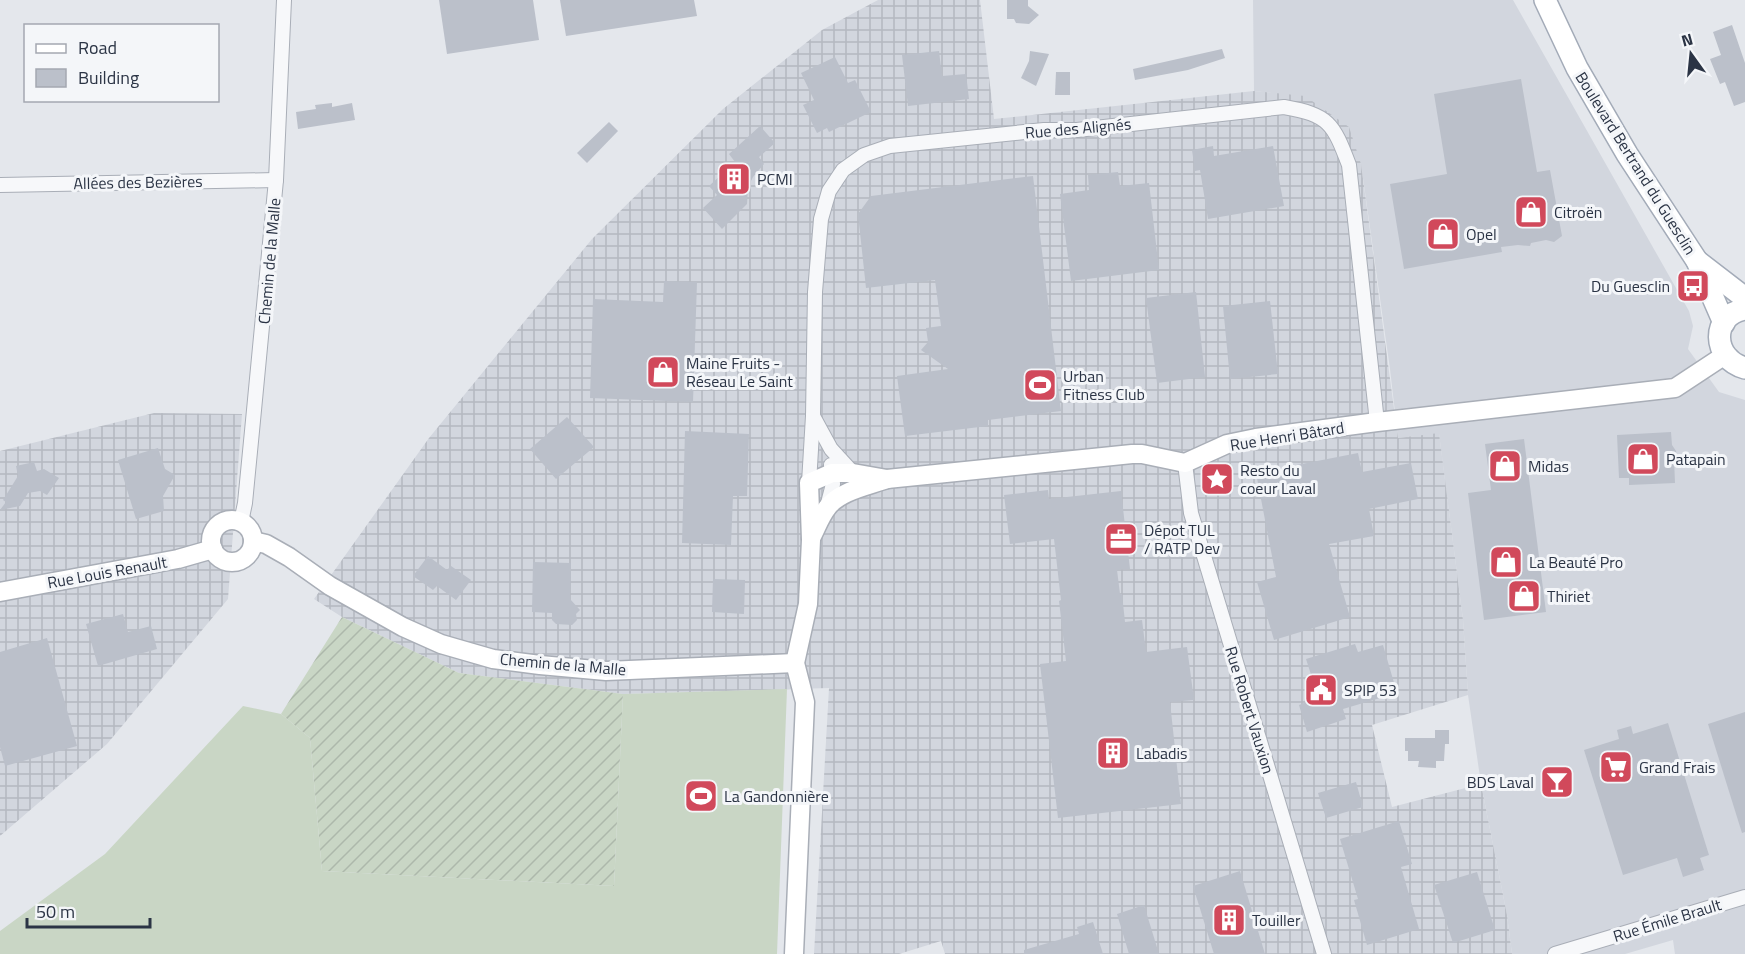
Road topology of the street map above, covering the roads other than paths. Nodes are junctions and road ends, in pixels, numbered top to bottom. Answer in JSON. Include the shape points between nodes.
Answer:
{"nodes":[{"id":1,"x":284,"y":0,"type":"edge"},
{"id":2,"x":1545,"y":0,"type":"edge"},
{"id":3,"x":276,"y":180,"type":"junction"},
{"id":4,"x":0,"y":184,"type":"edge"},
{"id":5,"x":1697,"y":261,"type":"junction"},
{"id":6,"x":1745,"y":298,"type":"edge"},
{"id":7,"x":1745,"y":309,"type":"edge"},
{"id":8,"x":1724,"y":323,"type":"junction"},
{"id":9,"x":1725,"y":356,"type":"junction"},
{"id":10,"x":1745,"y":368,"type":"edge"},
{"id":11,"x":813,"y":417,"type":"junction"},
{"id":12,"x":1377,"y":422,"type":"junction"},
{"id":13,"x":831,"y":449,"type":"junction"},
{"id":14,"x":1185,"y":463,"type":"junction"},
{"id":15,"x":832,"y":473,"type":"junction"},
{"id":16,"x":853,"y":473,"type":"junction"},
{"id":17,"x":887,"y":479,"type":"junction"},
{"id":18,"x":809,"y":483,"type":"junction"},
{"id":19,"x":827,"y":507,"type":"junction"},
{"id":20,"x":240,"y":522,"type":"junction"},
{"id":21,"x":811,"y":540,"type":"junction"},
{"id":22,"x":253,"y":541,"type":"junction"},
{"id":23,"x":213,"y":549,"type":"junction"},
{"id":24,"x":0,"y":592,"type":"edge"},
{"id":25,"x":795,"y":663,"type":"junction"},
{"id":26,"x":1745,"y":897,"type":"edge"},
{"id":27,"x":794,"y":954,"type":"edge"},
{"id":28,"x":1324,"y":954,"type":"edge"},
{"id":29,"x":1555,"y":954,"type":"edge"}],
"edges":[{"from":1,"to":3,"type":"street","name":"Chemin de la Malle"},
{"from":2,"to":5,"type":"main road","name":"Boulevard Bertrand du Guesclin","via":[[1599,106]]},
{"from":3,"to":4,"type":"street","name":"Allées des Bezières"},
{"from":3,"to":20,"type":"street","name":"Chemin de la Malle"},
{"from":5,"to":6,"type":"main road","name":"Boulevard Bertrand du Guesclin"},
{"from":5,"to":8,"type":"main road","name":"Boulevard Bertrand du Guesclin"},
{"from":7,"to":8,"type":"main road","via":[[1730,315]]},
{"from":8,"to":9,"type":"main road","via":[[1719,339]]},
{"from":9,"to":10,"type":"main road"},
{"from":9,"to":12,"type":"street","name":"Rue Henri Bâtard","via":[[1675,388]]},
{"from":11,"to":12,"type":"street","name":"Rue des Alignés","via":[[815,292],[821,219],[829,191],[838,177],[864,155],[890,146],[1284,107],[1320,117],[1339,138],[1349,165]]},
{"from":11,"to":13,"type":"street"},
{"from":11,"to":18,"type":"street","name":"Rue des Alignés"},
{"from":12,"to":14,"type":"street","name":"Rue Henri Bâtard","via":[[1227,444]]},
{"from":13,"to":15,"type":"street"},
{"from":13,"to":16,"type":"street"},
{"from":14,"to":17,"type":"street","via":[[1132,454]]},
{"from":14,"to":28,"type":"street","name":"Rue Robert Vauxion","via":[[1191,513]]},
{"from":15,"to":16,"type":"street"},
{"from":15,"to":18,"type":"street"},
{"from":15,"to":19,"type":"street"},
{"from":16,"to":17,"type":"street"},
{"from":17,"to":19,"type":"street","via":[[848,493]]},
{"from":18,"to":21,"type":"street"},
{"from":19,"to":21,"type":"street"},
{"from":20,"to":22,"type":"street"},
{"from":20,"to":23,"type":"street","via":[[228,520],[217,526],[211,537]]},
{"from":21,"to":25,"type":"street","via":[[808,604]]},
{"from":22,"to":23,"type":"street","via":[[248,553],[236,561],[222,559]]},
{"from":22,"to":25,"type":"street","name":"Chemin de la Malle","via":[[289,557],[330,586],[403,627],[441,644],[493,658],[606,671]]},
{"from":23,"to":24,"type":"street","name":"Rue Louis Renault"},
{"from":25,"to":27,"type":"street","via":[[805,702]]},
{"from":26,"to":29,"type":"street","name":"Rue Émile Brault"}]}
